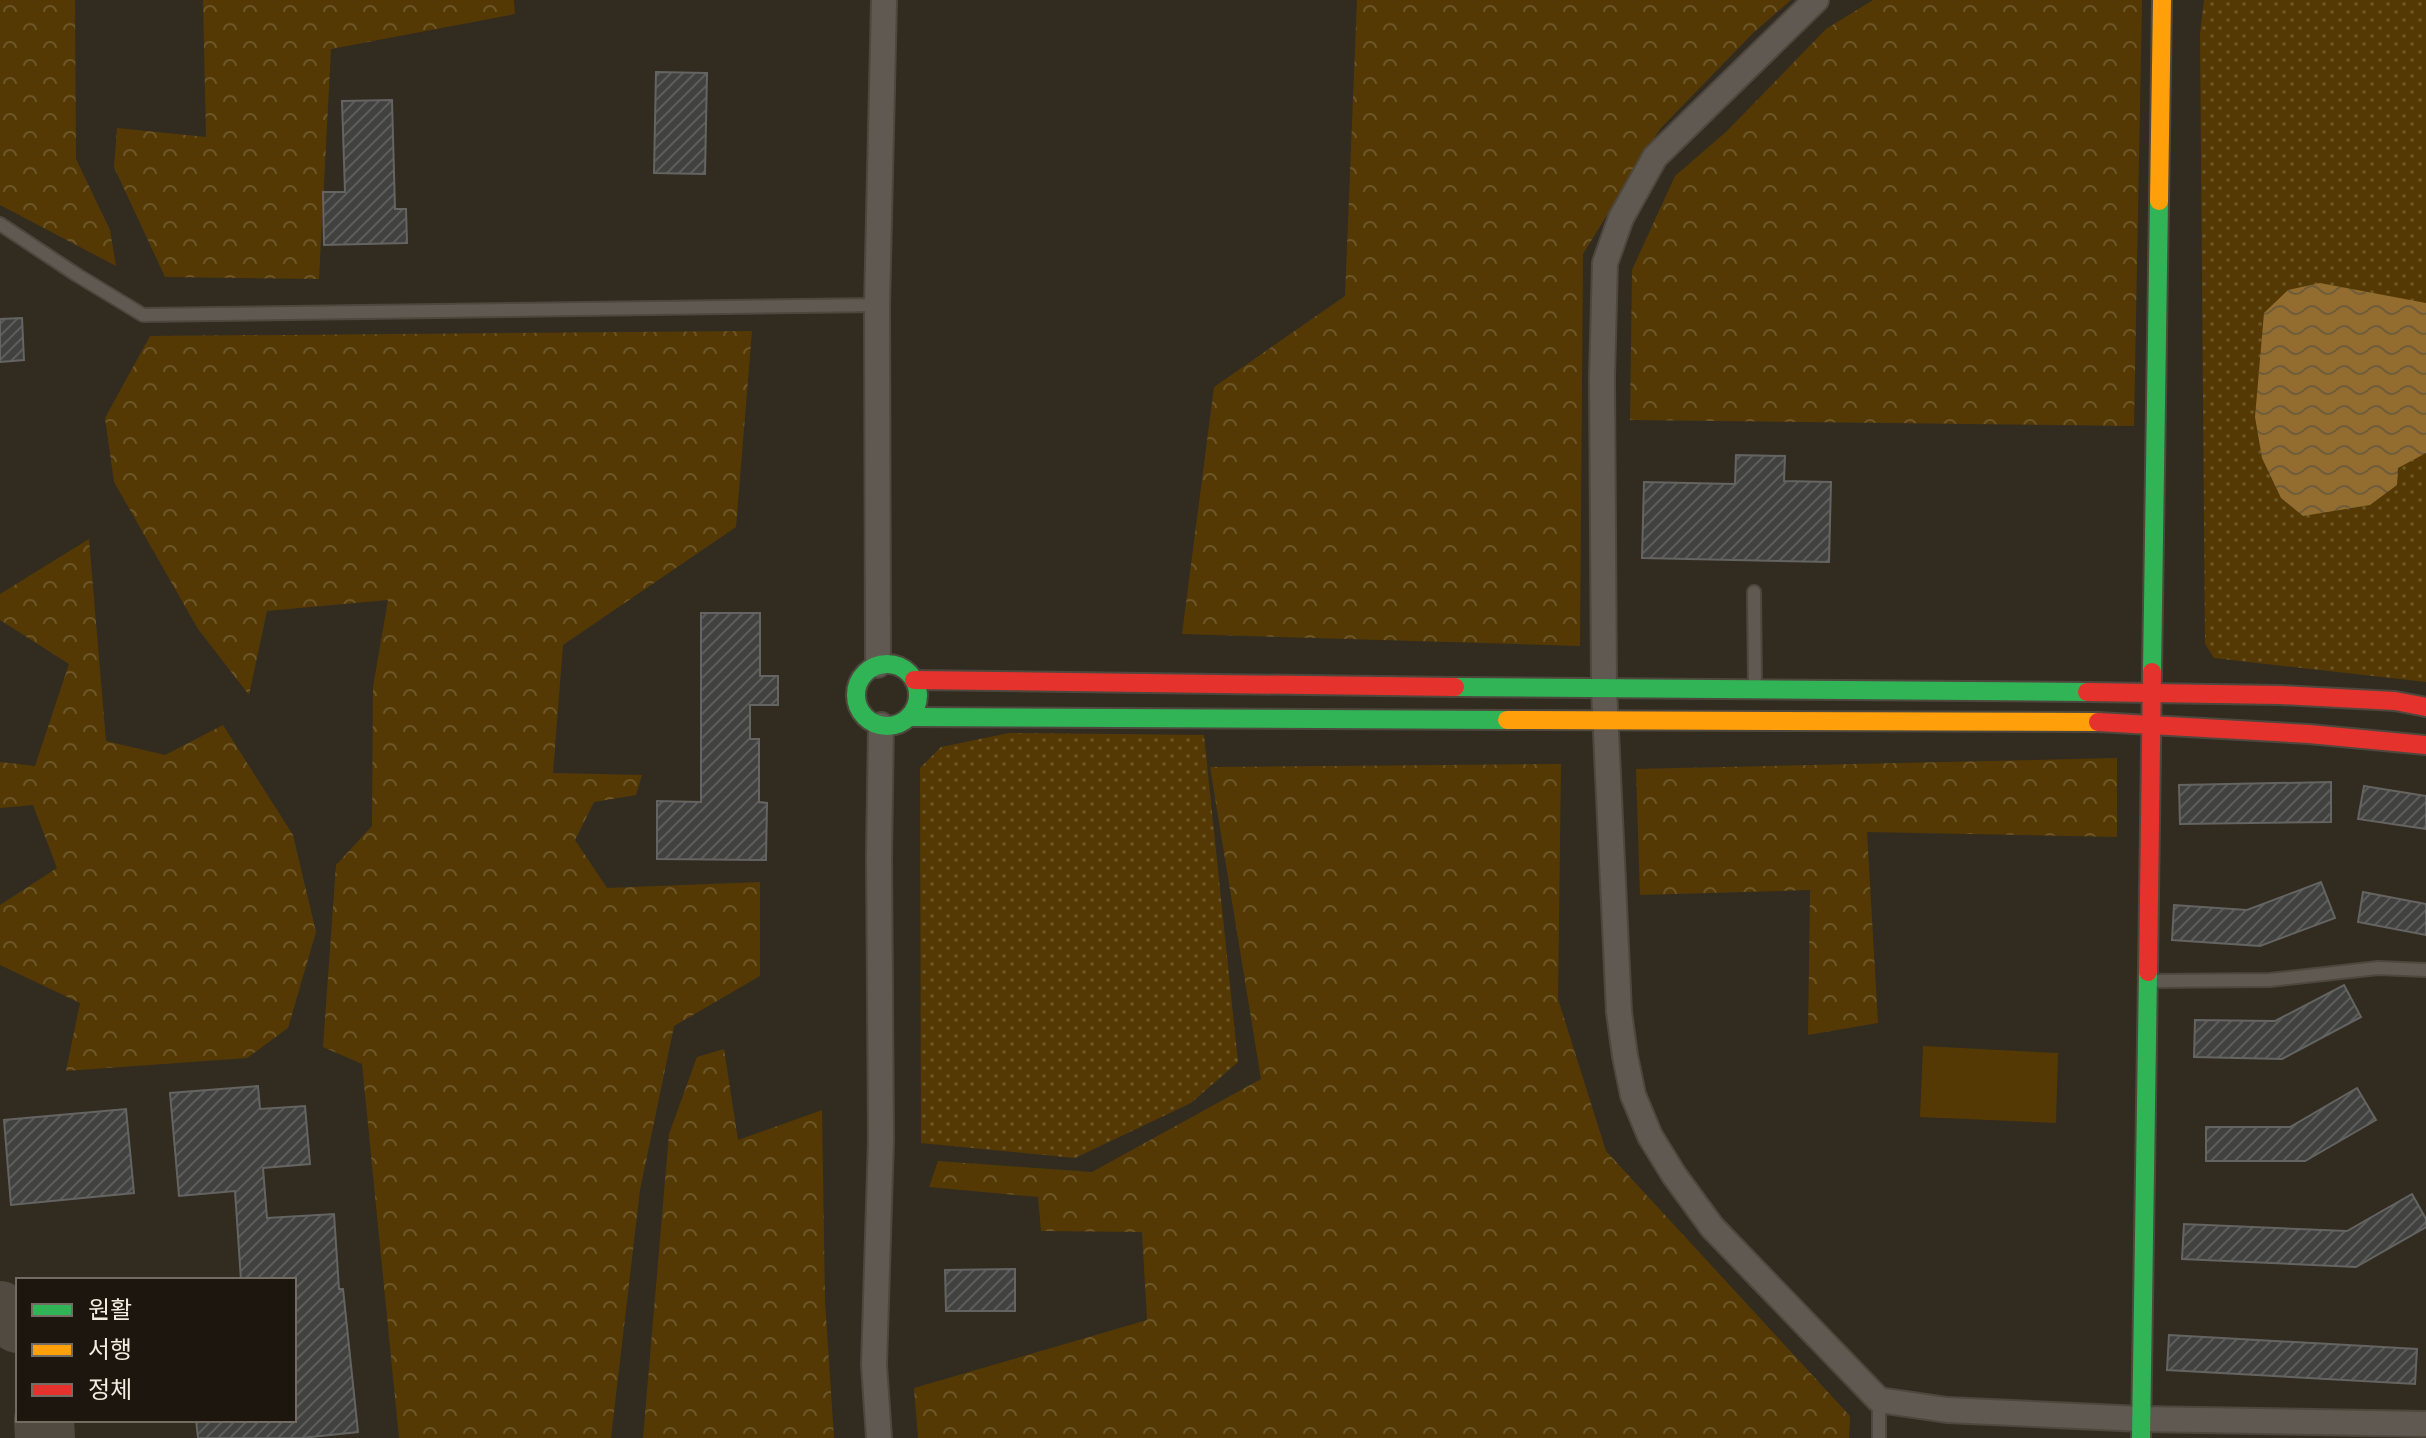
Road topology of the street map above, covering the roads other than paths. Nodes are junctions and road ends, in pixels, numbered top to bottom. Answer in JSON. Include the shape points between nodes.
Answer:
{"nodes":[{"id":1,"x":884,"y":0,"type":"edge"},
{"id":2,"x":1816,"y":0,"type":"edge"},
{"id":3,"x":2162,"y":0,"type":"edge"},
{"id":4,"x":0,"y":224,"type":"edge"},
{"id":5,"x":877,"y":305,"type":"junction"},
{"id":6,"x":1754,"y":592,"type":"dead end"},
{"id":7,"x":878,"y":665,"type":"junction"},
{"id":8,"x":914,"y":680,"type":"junction"},
{"id":9,"x":1604,"y":689,"type":"junction"},
{"id":10,"x":1755,"y":690,"type":"junction"},
{"id":11,"x":2152,"y":692,"type":"junction"},
{"id":12,"x":2426,"y":707,"type":"edge"},
{"id":13,"x":909,"y":717,"type":"junction"},
{"id":14,"x":1606,"y":720,"type":"junction"},
{"id":15,"x":2152,"y":724,"type":"junction"},
{"id":16,"x":881,"y":725,"type":"junction"},
{"id":17,"x":2426,"y":745,"type":"edge"},
{"id":18,"x":2426,"y":970,"type":"edge"},
{"id":19,"x":2148,"y":981,"type":"junction"},
{"id":20,"x":1879,"y":1400,"type":"junction"},
{"id":21,"x":2426,"y":1424,"type":"edge"},
{"id":22,"x":2141,"y":1429,"type":"edge"},
{"id":23,"x":879,"y":1438,"type":"edge"},
{"id":24,"x":1879,"y":1438,"type":"edge"}],
"edges":[{"from":1,"to":5,"type":"street"},
{"from":2,"to":9,"type":"street","via":[[1655,157],[1621,218],[1605,263]]},
{"from":3,"to":11,"type":"street"},
{"from":4,"to":5,"type":"lane","via":[[143,315]]},
{"from":5,"to":7,"type":"street"},
{"from":6,"to":10,"type":"lane"},
{"from":7,"to":8,"type":"street","via":[[899,667]]},
{"from":7,"to":16,"type":"street","via":[[861,678],[856,698],[864,716]]},
{"from":8,"to":9,"type":"street"},
{"from":8,"to":13,"type":"street","via":[[917,700]]},
{"from":9,"to":10,"type":"street"},
{"from":9,"to":14,"type":"street"},
{"from":10,"to":11,"type":"street"},
{"from":11,"to":12,"type":"street","via":[[2380,700]]},
{"from":11,"to":15,"type":"street"},
{"from":13,"to":14,"type":"street"},
{"from":13,"to":16,"type":"street"},
{"from":14,"to":15,"type":"street"},
{"from":14,"to":20,"type":"street","via":[[1619,1012],[1633,1095],[1650,1136],[1712,1227]]},
{"from":15,"to":17,"type":"street"},
{"from":15,"to":19,"type":"street"},
{"from":16,"to":23,"type":"street","via":[[881,1139],[874,1365]]},
{"from":18,"to":19,"type":"lane"},
{"from":19,"to":22,"type":"street"},
{"from":20,"to":22,"type":"street"},
{"from":20,"to":24,"type":"lane"},
{"from":21,"to":22,"type":"street"}]}
